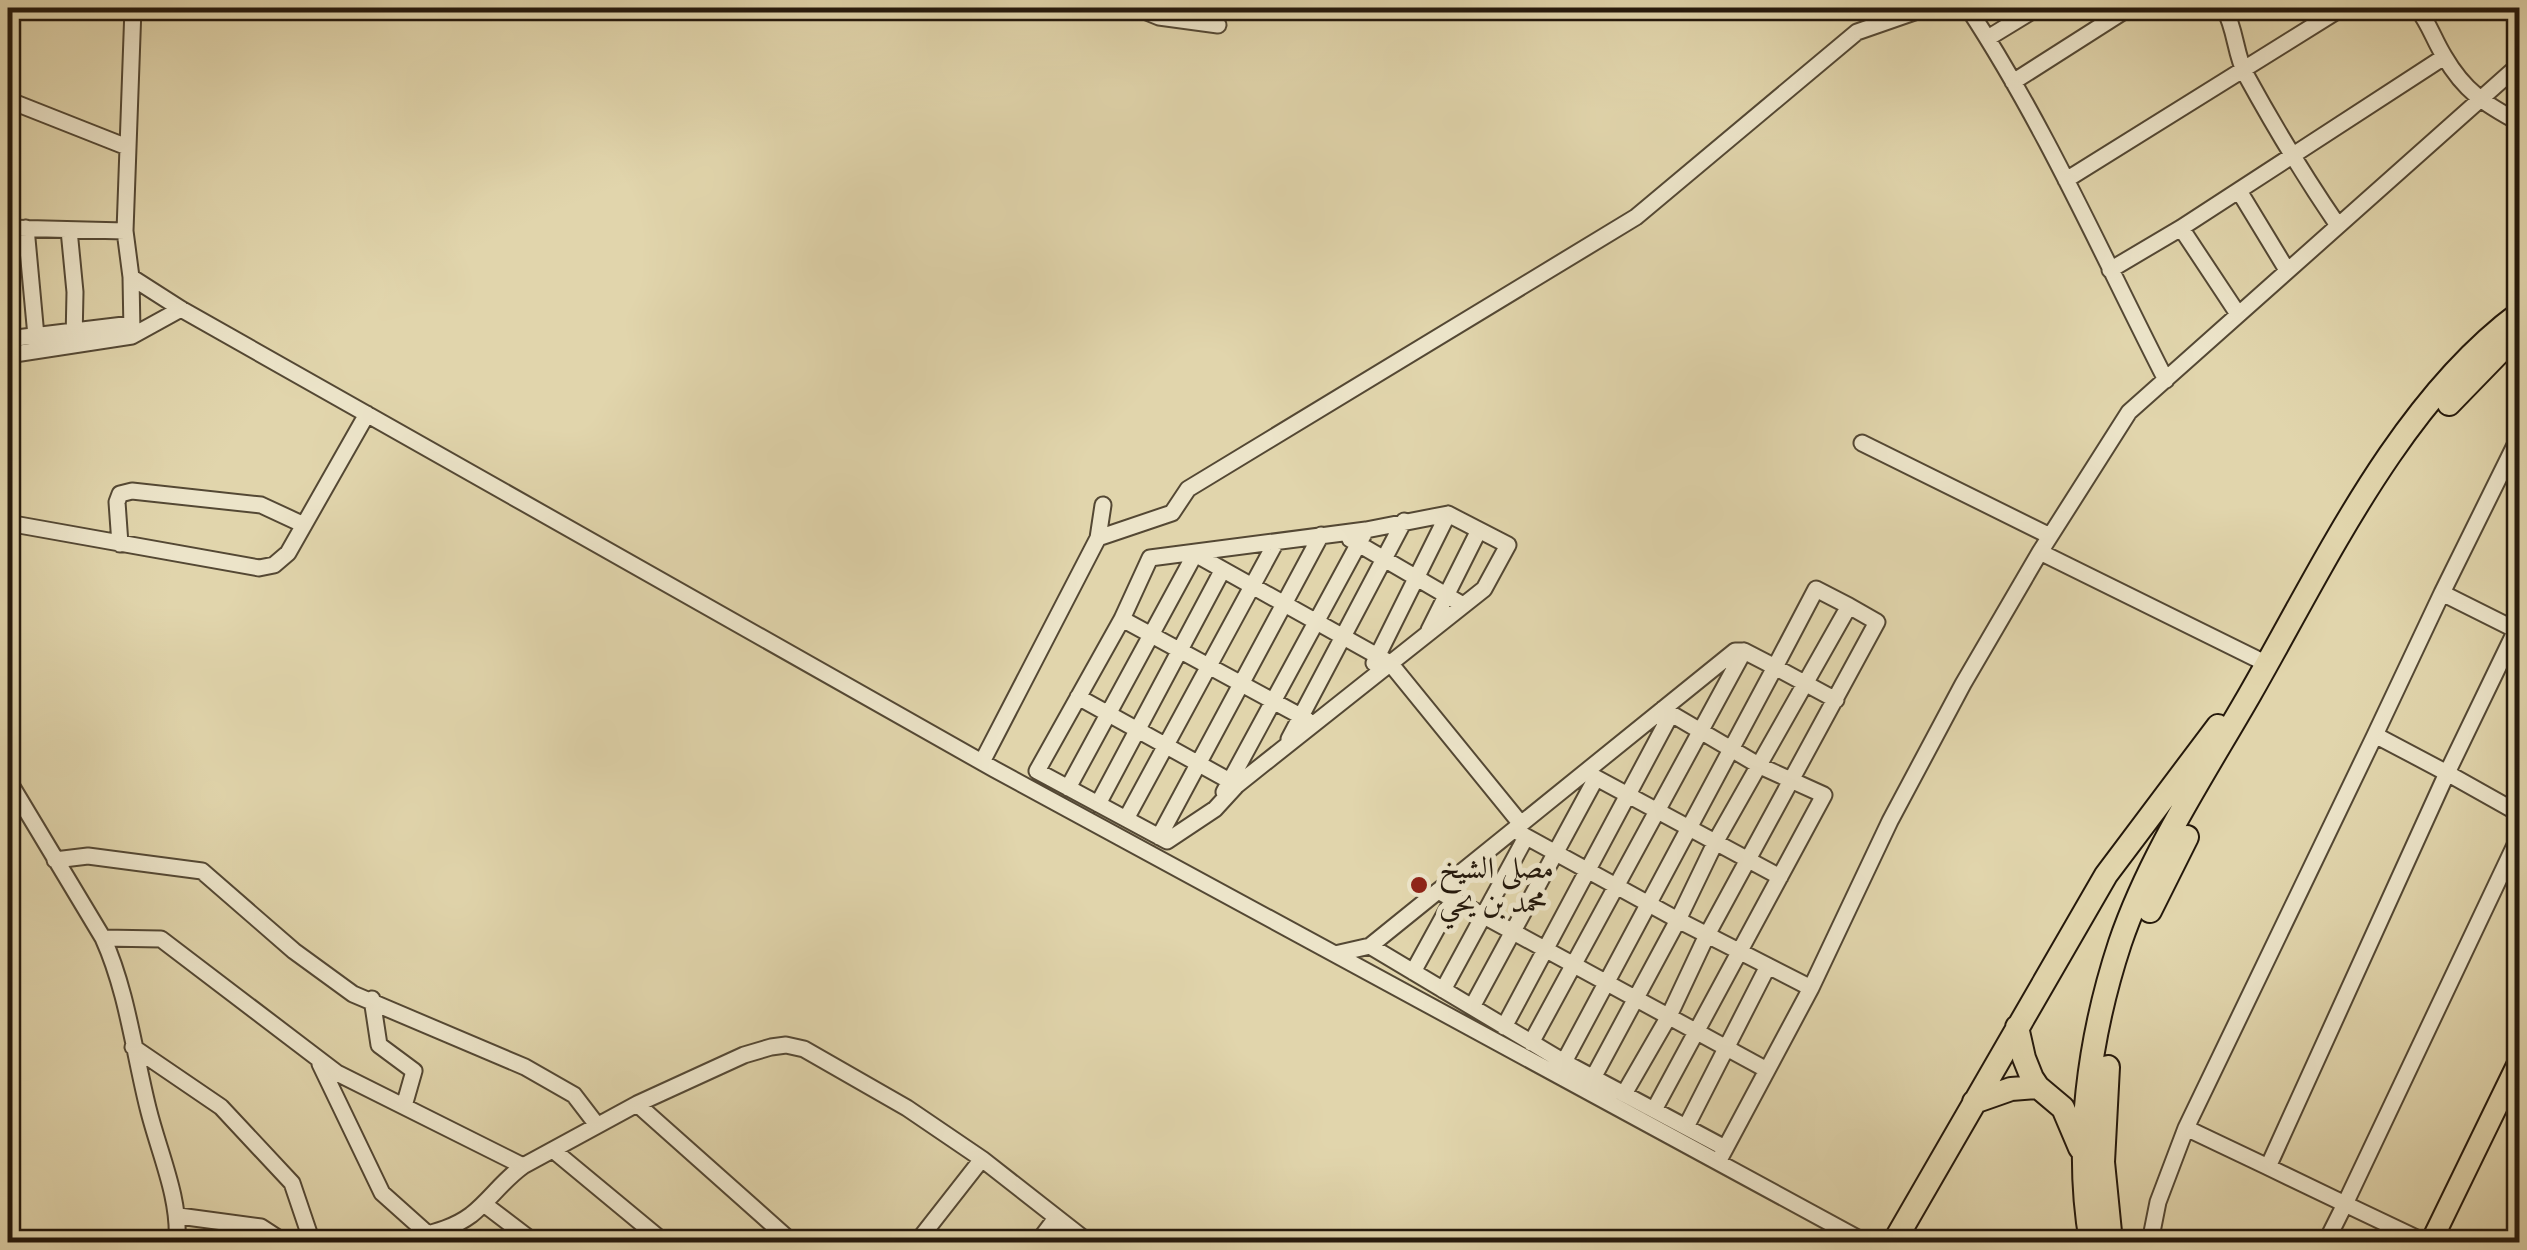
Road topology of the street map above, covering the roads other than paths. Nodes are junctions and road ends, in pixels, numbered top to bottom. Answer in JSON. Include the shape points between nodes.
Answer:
{"nodes":[{"id":1,"x":1137,"y":8,"type":"edge"},
{"id":2,"x":1926,"y":8,"type":"edge"},
{"id":3,"x":1968,"y":8,"type":"edge"},
{"id":4,"x":2036,"y":8,"type":"edge"},
{"id":5,"x":2129,"y":8,"type":"edge"},
{"id":6,"x":2224,"y":8,"type":"edge"},
{"id":7,"x":2342,"y":8,"type":"edge"},
{"id":8,"x":2416,"y":8,"type":"edge"},
{"id":9,"x":132,"y":9,"type":"edge"},
{"id":10,"x":1218,"y":25,"type":"dead end"},
{"id":11,"x":1988,"y":38,"type":"junction"},
{"id":12,"x":2444,"y":58,"type":"junction"},
{"id":13,"x":2520,"y":64,"type":"edge"},
{"id":14,"x":2244,"y":71,"type":"junction"},
{"id":15,"x":2014,"y":82,"type":"junction"},
{"id":16,"x":8,"y":100,"type":"edge"},
{"id":17,"x":2478,"y":100,"type":"junction"},
{"id":18,"x":2520,"y":124,"type":"edge"},
{"id":19,"x":127,"y":147,"type":"junction"},
{"id":20,"x":2292,"y":156,"type":"junction"},
{"id":21,"x":2066,"y":180,"type":"junction"},
{"id":22,"x":2239,"y":191,"type":"junction"},
{"id":23,"x":2338,"y":224,"type":"junction"},
{"id":24,"x":8,"y":228,"type":"edge"},
{"id":25,"x":26,"y":228,"type":"junction"},
{"id":26,"x":2181,"y":228,"type":"junction"},
{"id":27,"x":69,"y":230,"type":"junction"},
{"id":28,"x":125,"y":231,"type":"junction"},
{"id":29,"x":2110,"y":270,"type":"junction"},
{"id":30,"x":2287,"y":270,"type":"junction"},
{"id":31,"x":131,"y":277,"type":"junction"},
{"id":32,"x":181,"y":309,"type":"junction"},
{"id":33,"x":2520,"y":313,"type":"edge"},
{"id":34,"x":2238,"y":314,"type":"junction"},
{"id":35,"x":132,"y":330,"type":"junction"},
{"id":36,"x":2520,"y":332,"type":"edge"},
{"id":37,"x":36,"y":336,"type":"junction"},
{"id":38,"x":74,"y":338,"type":"junction"},
{"id":39,"x":8,"y":339,"type":"edge"},
{"id":40,"x":8,"y":356,"type":"edge"},
{"id":41,"x":2166,"y":380,"type":"junction"},
{"id":42,"x":366,"y":414,"type":"junction"},
{"id":43,"x":2520,"y":436,"type":"edge"},
{"id":44,"x":1862,"y":443,"type":"dead end"},
{"id":45,"x":1103,"y":505,"type":"dead end"},
{"id":46,"x":1448,"y":514,"type":"junction"},
{"id":47,"x":1404,"y":521,"type":"junction"},
{"id":48,"x":8,"y":522,"type":"edge"},
{"id":49,"x":304,"y":525,"type":"junction"},
{"id":50,"x":1479,"y":530,"type":"junction"},
{"id":51,"x":1329,"y":533,"type":"junction"},
{"id":52,"x":2050,"y":536,"type":"junction"},
{"id":53,"x":1098,"y":538,"type":"junction"},
{"id":54,"x":1362,"y":538,"type":"junction"},
{"id":55,"x":1276,"y":542,"type":"junction"},
{"id":56,"x":120,"y":544,"type":"junction"},
{"id":57,"x":2040,"y":552,"type":"junction"},
{"id":58,"x":1194,"y":554,"type":"junction"},
{"id":59,"x":1384,"y":559,"type":"junction"},
{"id":60,"x":1222,"y":571,"type":"junction"},
{"id":61,"x":1416,"y":578,"type":"junction"},
{"id":62,"x":1253,"y":588,"type":"junction"},
{"id":63,"x":2442,"y":593,"type":"junction"},
{"id":64,"x":1446,"y":595,"type":"junction"},
{"id":65,"x":1284,"y":604,"type":"junction"},
{"id":66,"x":1463,"y":605,"type":"junction"},
{"id":67,"x":1849,"y":606,"type":"junction"},
{"id":68,"x":1122,"y":619,"type":"junction"},
{"id":69,"x":1316,"y":622,"type":"junction"},
{"id":70,"x":2518,"y":629,"type":"edge"},
{"id":71,"x":1427,"y":634,"type":"junction"},
{"id":72,"x":1152,"y":636,"type":"junction"},
{"id":73,"x":1343,"y":637,"type":"junction"},
{"id":74,"x":1180,"y":650,"type":"junction"},
{"id":75,"x":1744,"y":651,"type":"junction"},
{"id":76,"x":1384,"y":659,"type":"junction"},
{"id":77,"x":2267,"y":664,"type":"junction"},
{"id":78,"x":1775,"y":666,"type":"junction"},
{"id":79,"x":1210,"y":667,"type":"junction"},
{"id":80,"x":1241,"y":684,"type":"junction"},
{"id":81,"x":1806,"y":685,"type":"junction"},
{"id":82,"x":2252,"y":691,"type":"junction"},
{"id":83,"x":1078,"y":697,"type":"junction"},
{"id":84,"x":1836,"y":700,"type":"junction"},
{"id":85,"x":1273,"y":701,"type":"junction"},
{"id":86,"x":1667,"y":712,"type":"junction"},
{"id":87,"x":1108,"y":714,"type":"junction"},
{"id":88,"x":1308,"y":720,"type":"junction"},
{"id":89,"x":1138,"y":730,"type":"junction"},
{"id":90,"x":1702,"y":730,"type":"junction"},
{"id":91,"x":2375,"y":734,"type":"junction"},
{"id":92,"x":1166,"y":746,"type":"junction"},
{"id":93,"x":1732,"y":748,"type":"junction"},
{"id":94,"x":982,"y":762,"type":"junction"},
{"id":95,"x":1198,"y":764,"type":"junction"},
{"id":96,"x":1760,"y":766,"type":"junction"},
{"id":97,"x":2447,"y":773,"type":"junction"},
{"id":98,"x":1590,"y":775,"type":"junction"},
{"id":99,"x":1791,"y":779,"type":"junction"},
{"id":100,"x":8,"y":780,"type":"edge"},
{"id":101,"x":1234,"y":783,"type":"junction"},
{"id":102,"x":1068,"y":788,"type":"junction"},
{"id":103,"x":1628,"y":794,"type":"junction"},
{"id":104,"x":1098,"y":804,"type":"junction"},
{"id":105,"x":1658,"y":810,"type":"junction"},
{"id":106,"x":2520,"y":818,"type":"edge"},
{"id":107,"x":1126,"y":819,"type":"junction"},
{"id":108,"x":1690,"y":826,"type":"junction"},
{"id":109,"x":1520,"y":830,"type":"junction"},
{"id":110,"x":1159,"y":837,"type":"junction"},
{"id":111,"x":1716,"y":841,"type":"junction"},
{"id":112,"x":1555,"y":853,"type":"junction"},
{"id":113,"x":1748,"y":858,"type":"junction"},
{"id":114,"x":55,"y":860,"type":"junction"},
{"id":115,"x":1588,"y":870,"type":"junction"},
{"id":116,"x":1780,"y":877,"type":"junction"},
{"id":117,"x":1616,"y":886,"type":"junction"},
{"id":118,"x":1445,"y":896,"type":"junction"},
{"id":119,"x":1648,"y":904,"type":"junction"},
{"id":120,"x":1483,"y":916,"type":"junction"},
{"id":121,"x":1678,"y":920,"type":"junction"},
{"id":122,"x":1513,"y":931,"type":"junction"},
{"id":123,"x":1707,"y":935,"type":"junction"},
{"id":124,"x":103,"y":938,"type":"junction"},
{"id":125,"x":1370,"y":946,"type":"junction"},
{"id":126,"x":1546,"y":949,"type":"junction"},
{"id":127,"x":1738,"y":951,"type":"junction"},
{"id":128,"x":1334,"y":954,"type":"junction"},
{"id":129,"x":1574,"y":964,"type":"junction"},
{"id":130,"x":1768,"y":966,"type":"junction"},
{"id":131,"x":1413,"y":972,"type":"junction"},
{"id":132,"x":1607,"y":981,"type":"junction"},
{"id":133,"x":1811,"y":988,"type":"junction"},
{"id":134,"x":1443,"y":990,"type":"junction"},
{"id":135,"x":1636,"y":997,"type":"junction"},
{"id":136,"x":372,"y":999,"type":"junction"},
{"id":137,"x":1472,"y":1008,"type":"junction"},
{"id":138,"x":1669,"y":1016,"type":"junction"},
{"id":139,"x":1504,"y":1027,"type":"junction"},
{"id":140,"x":2017,"y":1027,"type":"junction"},
{"id":141,"x":1696,"y":1030,"type":"junction"},
{"id":142,"x":1531,"y":1043,"type":"junction"},
{"id":143,"x":133,"y":1046,"type":"junction"},
{"id":144,"x":1726,"y":1047,"type":"junction"},
{"id":145,"x":2520,"y":1059,"type":"edge"},
{"id":146,"x":319,"y":1061,"type":"junction"},
{"id":147,"x":1564,"y":1062,"type":"junction"},
{"id":148,"x":1767,"y":1070,"type":"junction"},
{"id":149,"x":1593,"y":1078,"type":"junction"},
{"id":150,"x":2038,"y":1087,"type":"junction"},
{"id":151,"x":1624,"y":1094,"type":"junction"},
{"id":152,"x":1974,"y":1102,"type":"junction"},
{"id":153,"x":637,"y":1104,"type":"junction"},
{"id":154,"x":404,"y":1106,"type":"junction"},
{"id":155,"x":1654,"y":1110,"type":"junction"},
{"id":156,"x":598,"y":1125,"type":"junction"},
{"id":157,"x":1686,"y":1127,"type":"junction"},
{"id":158,"x":2186,"y":1128,"type":"junction"},
{"id":159,"x":553,"y":1150,"type":"junction"},
{"id":160,"x":2083,"y":1152,"type":"junction"},
{"id":161,"x":1722,"y":1155,"type":"junction"},
{"id":162,"x":982,"y":1159,"type":"junction"},
{"id":163,"x":523,"y":1166,"type":"junction"},
{"id":164,"x":2268,"y":1167,"type":"junction"},
{"id":165,"x":484,"y":1204,"type":"junction"},
{"id":166,"x":2345,"y":1204,"type":"junction"},
{"id":167,"x":179,"y":1216,"type":"junction"},
{"id":168,"x":1056,"y":1218,"type":"junction"},
{"id":169,"x":429,"y":1235,"type":"junction"},
{"id":170,"x":177,"y":1242,"type":"edge"},
{"id":171,"x":284,"y":1242,"type":"edge"},
{"id":172,"x":312,"y":1242,"type":"edge"},
{"id":173,"x":401,"y":1242,"type":"edge"},
{"id":174,"x":534,"y":1242,"type":"edge"},
{"id":175,"x":664,"y":1242,"type":"edge"},
{"id":176,"x":792,"y":1242,"type":"edge"},
{"id":177,"x":917,"y":1242,"type":"edge"},
{"id":178,"x":1038,"y":1242,"type":"edge"},
{"id":179,"x":1088,"y":1242,"type":"edge"},
{"id":180,"x":1865,"y":1242,"type":"edge"},
{"id":181,"x":1894,"y":1242,"type":"edge"},
{"id":182,"x":2090,"y":1242,"type":"edge"},
{"id":183,"x":2111,"y":1242,"type":"edge"},
{"id":184,"x":2150,"y":1242,"type":"edge"},
{"id":185,"x":2326,"y":1242,"type":"edge"},
{"id":186,"x":2428,"y":1242,"type":"edge"}],
"edges":[{"from":1,"to":10,"type":"street"},
{"from":2,"to":53,"type":"street","via":[[1857,32],[1636,217],[1188,490],[1172,513]]},
{"from":3,"to":11,"type":"street"},
{"from":4,"to":11,"type":"street"},
{"from":5,"to":15,"type":"street"},
{"from":6,"to":14,"type":"street"},
{"from":7,"to":14,"type":"street"},
{"from":8,"to":12,"type":"street"},
{"from":9,"to":19,"type":"street"},
{"from":11,"to":15,"type":"street"},
{"from":12,"to":17,"type":"street"},
{"from":12,"to":20,"type":"street"},
{"from":13,"to":17,"type":"street"},
{"from":14,"to":20,"type":"street"},
{"from":14,"to":21,"type":"street"},
{"from":15,"to":21,"type":"street"},
{"from":16,"to":19,"type":"street"},
{"from":17,"to":18,"type":"street"},
{"from":17,"to":23,"type":"street"},
{"from":19,"to":28,"type":"street"},
{"from":20,"to":22,"type":"street"},
{"from":20,"to":23,"type":"street"},
{"from":21,"to":29,"type":"street"},
{"from":22,"to":26,"type":"street"},
{"from":22,"to":30,"type":"street"},
{"from":23,"to":30,"type":"street"},
{"from":24,"to":25,"type":"street"},
{"from":25,"to":27,"type":"street"},
{"from":25,"to":37,"type":"street"},
{"from":26,"to":29,"type":"street"},
{"from":26,"to":34,"type":"street"},
{"from":27,"to":28,"type":"street"},
{"from":27,"to":38,"type":"street"},
{"from":28,"to":31,"type":"street"},
{"from":29,"to":41,"type":"street"},
{"from":30,"to":34,"type":"street"},
{"from":31,"to":32,"type":"street"},
{"from":31,"to":35,"type":"street"},
{"from":32,"to":35,"type":"street"},
{"from":32,"to":42,"type":"street"},
{"from":33,"to":77,"type":"highway","via":[[2461,366],[2408,432],[2363,496]]},
{"from":34,"to":41,"type":"street"},
{"from":35,"to":38,"type":"street"},
{"from":36,"to":183,"type":"highway","via":[[2414,444],[2372,505],[2150,910],[2126,972],[2104,1088]]},
{"from":37,"to":38,"type":"street"},
{"from":37,"to":39,"type":"street"},
{"from":38,"to":40,"type":"street"},
{"from":41,"to":52,"type":"street","via":[[2129,412]]},
{"from":42,"to":49,"type":"street"},
{"from":42,"to":94,"type":"street"},
{"from":43,"to":63,"type":"street"},
{"from":44,"to":52,"type":"street"},
{"from":45,"to":53,"type":"street"},
{"from":46,"to":47,"type":"street"},
{"from":46,"to":50,"type":"street"},
{"from":46,"to":61,"type":"street"},
{"from":47,"to":54,"type":"street"},
{"from":47,"to":59,"type":"street"},
{"from":48,"to":56,"type":"street"},
{"from":49,"to":56,"type":"street","via":[[288,553],[260,568]]},
{"from":49,"to":56,"type":"street","via":[[261,505],[132,490],[117,502]]},
{"from":50,"to":64,"type":"street"},
{"from":50,"to":66,"type":"street","via":[[1508,545],[1484,588]]},
{"from":51,"to":54,"type":"street"},
{"from":51,"to":55,"type":"street"},
{"from":51,"to":65,"type":"street"},
{"from":52,"to":57,"type":"street"},
{"from":53,"to":94,"type":"street"},
{"from":54,"to":59,"type":"street"},
{"from":54,"to":69,"type":"street"},
{"from":55,"to":58,"type":"street"},
{"from":55,"to":62,"type":"street"},
{"from":57,"to":77,"type":"street"},
{"from":57,"to":133,"type":"street","via":[[1890,821]]},
{"from":58,"to":60,"type":"street"},
{"from":58,"to":68,"type":"street","via":[[1150,558]]},
{"from":58,"to":72,"type":"street"},
{"from":59,"to":61,"type":"street"},
{"from":59,"to":73,"type":"street"},
{"from":60,"to":62,"type":"street"},
{"from":60,"to":74,"type":"street"},
{"from":61,"to":64,"type":"street"},
{"from":61,"to":76,"type":"street"},
{"from":62,"to":65,"type":"street"},
{"from":62,"to":79,"type":"street"},
{"from":63,"to":70,"type":"street"},
{"from":63,"to":91,"type":"street"},
{"from":64,"to":66,"type":"street"},
{"from":64,"to":71,"type":"street"},
{"from":65,"to":69,"type":"street"},
{"from":65,"to":80,"type":"street"},
{"from":66,"to":71,"type":"street"},
{"from":67,"to":78,"type":"street","via":[[1816,589]]},
{"from":67,"to":81,"type":"street"},
{"from":67,"to":84,"type":"street","via":[[1877,622]]},
{"from":68,"to":72,"type":"street"},
{"from":68,"to":83,"type":"street"},
{"from":69,"to":73,"type":"street"},
{"from":69,"to":85,"type":"street"},
{"from":70,"to":97,"type":"street"},
{"from":71,"to":76,"type":"street"},
{"from":72,"to":74,"type":"street"},
{"from":72,"to":87,"type":"street"},
{"from":73,"to":76,"type":"street"},
{"from":73,"to":88,"type":"street"},
{"from":74,"to":79,"type":"street"},
{"from":74,"to":89,"type":"street"},
{"from":75,"to":78,"type":"street"},
{"from":75,"to":86,"type":"street","via":[[1735,650]]},
{"from":75,"to":90,"type":"street"},
{"from":76,"to":88,"type":"street","via":[[1363,685]]},
{"from":76,"to":109,"type":"street"},
{"from":77,"to":82,"type":"highway"},
{"from":78,"to":81,"type":"street"},
{"from":78,"to":93,"type":"street"},
{"from":79,"to":80,"type":"street"},
{"from":79,"to":92,"type":"street"},
{"from":80,"to":85,"type":"street"},
{"from":80,"to":95,"type":"street"},
{"from":81,"to":84,"type":"street"},
{"from":81,"to":96,"type":"street"},
{"from":82,"to":140,"type":"highway","via":[[2106,875]]},
{"from":82,"to":160,"type":"highway","via":[[2177,822],[2120,942],[2101,1016]]},
{"from":83,"to":87,"type":"street"},
{"from":83,"to":102,"type":"street","via":[[1037,771]]},
{"from":84,"to":99,"type":"street"},
{"from":85,"to":88,"type":"street"},
{"from":85,"to":101,"type":"street"},
{"from":86,"to":90,"type":"street"},
{"from":86,"to":98,"type":"street"},
{"from":86,"to":103,"type":"street"},
{"from":87,"to":89,"type":"street"},
{"from":87,"to":102,"type":"street"},
{"from":88,"to":101,"type":"street","via":[[1285,747]]},
{"from":89,"to":92,"type":"street"},
{"from":89,"to":104,"type":"street"},
{"from":90,"to":93,"type":"street"},
{"from":90,"to":105,"type":"street"},
{"from":91,"to":97,"type":"street"},
{"from":91,"to":158,"type":"street"},
{"from":92,"to":95,"type":"street"},
{"from":92,"to":107,"type":"street"},
{"from":93,"to":96,"type":"street"},
{"from":93,"to":108,"type":"street"},
{"from":94,"to":128,"type":"street"},
{"from":95,"to":101,"type":"street"},
{"from":95,"to":110,"type":"street"},
{"from":96,"to":99,"type":"street"},
{"from":96,"to":111,"type":"street"},
{"from":97,"to":106,"type":"street"},
{"from":97,"to":164,"type":"street"},
{"from":98,"to":103,"type":"street"},
{"from":98,"to":109,"type":"street"},
{"from":98,"to":112,"type":"street"},
{"from":99,"to":113,"type":"street"},
{"from":99,"to":116,"type":"street","via":[[1824,795]]},
{"from":100,"to":114,"type":"street"},
{"from":101,"to":110,"type":"street","via":[[1214,809],[1167,841]]},
{"from":102,"to":104,"type":"street"},
{"from":103,"to":105,"type":"street"},
{"from":103,"to":115,"type":"street"},
{"from":104,"to":107,"type":"street"},
{"from":105,"to":108,"type":"street"},
{"from":105,"to":117,"type":"street"},
{"from":106,"to":166,"type":"street","via":[[2516,842]]},
{"from":107,"to":110,"type":"street"},
{"from":108,"to":111,"type":"street"},
{"from":108,"to":119,"type":"street"},
{"from":109,"to":112,"type":"street"},
{"from":109,"to":118,"type":"street"},
{"from":109,"to":120,"type":"street"},
{"from":111,"to":113,"type":"street"},
{"from":111,"to":121,"type":"street"},
{"from":112,"to":115,"type":"street"},
{"from":112,"to":122,"type":"street"},
{"from":113,"to":116,"type":"street"},
{"from":113,"to":123,"type":"street"},
{"from":114,"to":124,"type":"street"},
{"from":114,"to":136,"type":"street","via":[[115,858],[202,871],[294,950],[353,994]]},
{"from":115,"to":117,"type":"street"},
{"from":115,"to":126,"type":"street"},
{"from":116,"to":127,"type":"street"},
{"from":117,"to":119,"type":"street"},
{"from":117,"to":129,"type":"street"},
{"from":118,"to":120,"type":"street"},
{"from":118,"to":125,"type":"street"},
{"from":118,"to":131,"type":"street"},
{"from":119,"to":121,"type":"street"},
{"from":119,"to":132,"type":"street"},
{"from":120,"to":122,"type":"street"},
{"from":120,"to":134,"type":"street"},
{"from":121,"to":123,"type":"street"},
{"from":121,"to":135,"type":"street"},
{"from":122,"to":126,"type":"street"},
{"from":122,"to":137,"type":"street"},
{"from":123,"to":127,"type":"street"},
{"from":123,"to":138,"type":"street"},
{"from":124,"to":143,"type":"street"},
{"from":124,"to":146,"type":"street","via":[[161,939]]},
{"from":125,"to":128,"type":"street"},
{"from":125,"to":131,"type":"street"},
{"from":126,"to":129,"type":"street"},
{"from":126,"to":139,"type":"street"},
{"from":127,"to":130,"type":"street"},
{"from":127,"to":141,"type":"street"},
{"from":128,"to":161,"type":"street"},
{"from":129,"to":132,"type":"street"},
{"from":129,"to":142,"type":"street"},
{"from":130,"to":133,"type":"street"},
{"from":130,"to":144,"type":"street"},
{"from":131,"to":134,"type":"street"},
{"from":132,"to":135,"type":"street"},
{"from":132,"to":147,"type":"street"},
{"from":133,"to":148,"type":"street"},
{"from":134,"to":137,"type":"street"},
{"from":135,"to":138,"type":"street"},
{"from":135,"to":149,"type":"street"},
{"from":136,"to":154,"type":"street","via":[[378,1045],[414,1072]]},
{"from":136,"to":156,"type":"street","via":[[525,1067],[574,1096]]},
{"from":137,"to":139,"type":"street"},
{"from":138,"to":141,"type":"street"},
{"from":138,"to":151,"type":"street"},
{"from":139,"to":142,"type":"street"},
{"from":140,"to":150,"type":"highway"},
{"from":140,"to":152,"type":"highway"},
{"from":141,"to":144,"type":"street"},
{"from":141,"to":155,"type":"street"},
{"from":142,"to":147,"type":"street"},
{"from":143,"to":167,"type":"street"},
{"from":143,"to":172,"type":"street","via":[[221,1107],[292,1182]]},
{"from":144,"to":148,"type":"street"},
{"from":144,"to":157,"type":"street"},
{"from":145,"to":186,"type":"main road"},
{"from":146,"to":154,"type":"street"},
{"from":146,"to":169,"type":"street","via":[[382,1193]]},
{"from":147,"to":149,"type":"street"},
{"from":148,"to":161,"type":"street"},
{"from":149,"to":151,"type":"street"},
{"from":150,"to":152,"type":"highway"},
{"from":150,"to":160,"type":"highway","via":[[2063,1108]]},
{"from":151,"to":155,"type":"street"},
{"from":152,"to":181,"type":"highway"},
{"from":153,"to":156,"type":"street"},
{"from":153,"to":162,"type":"street","via":[[744,1055],[786,1045],[848,1072]]},
{"from":153,"to":176,"type":"street"},
{"from":154,"to":163,"type":"street"},
{"from":155,"to":157,"type":"street"},
{"from":156,"to":159,"type":"street"},
{"from":157,"to":161,"type":"street"},
{"from":158,"to":164,"type":"street"},
{"from":158,"to":184,"type":"street"},
{"from":159,"to":163,"type":"street"},
{"from":159,"to":175,"type":"street"},
{"from":160,"to":182,"type":"highway"},
{"from":161,"to":180,"type":"street"},
{"from":162,"to":168,"type":"street"},
{"from":162,"to":177,"type":"street"},
{"from":163,"to":165,"type":"street"},
{"from":164,"to":166,"type":"street"},
{"from":165,"to":169,"type":"street"},
{"from":165,"to":174,"type":"street"},
{"from":166,"to":185,"type":"street"},
{"from":166,"to":186,"type":"street"},
{"from":167,"to":170,"type":"street"},
{"from":167,"to":171,"type":"street","via":[[261,1227]]},
{"from":168,"to":178,"type":"street"},
{"from":168,"to":179,"type":"street"},
{"from":169,"to":173,"type":"street"}]}
